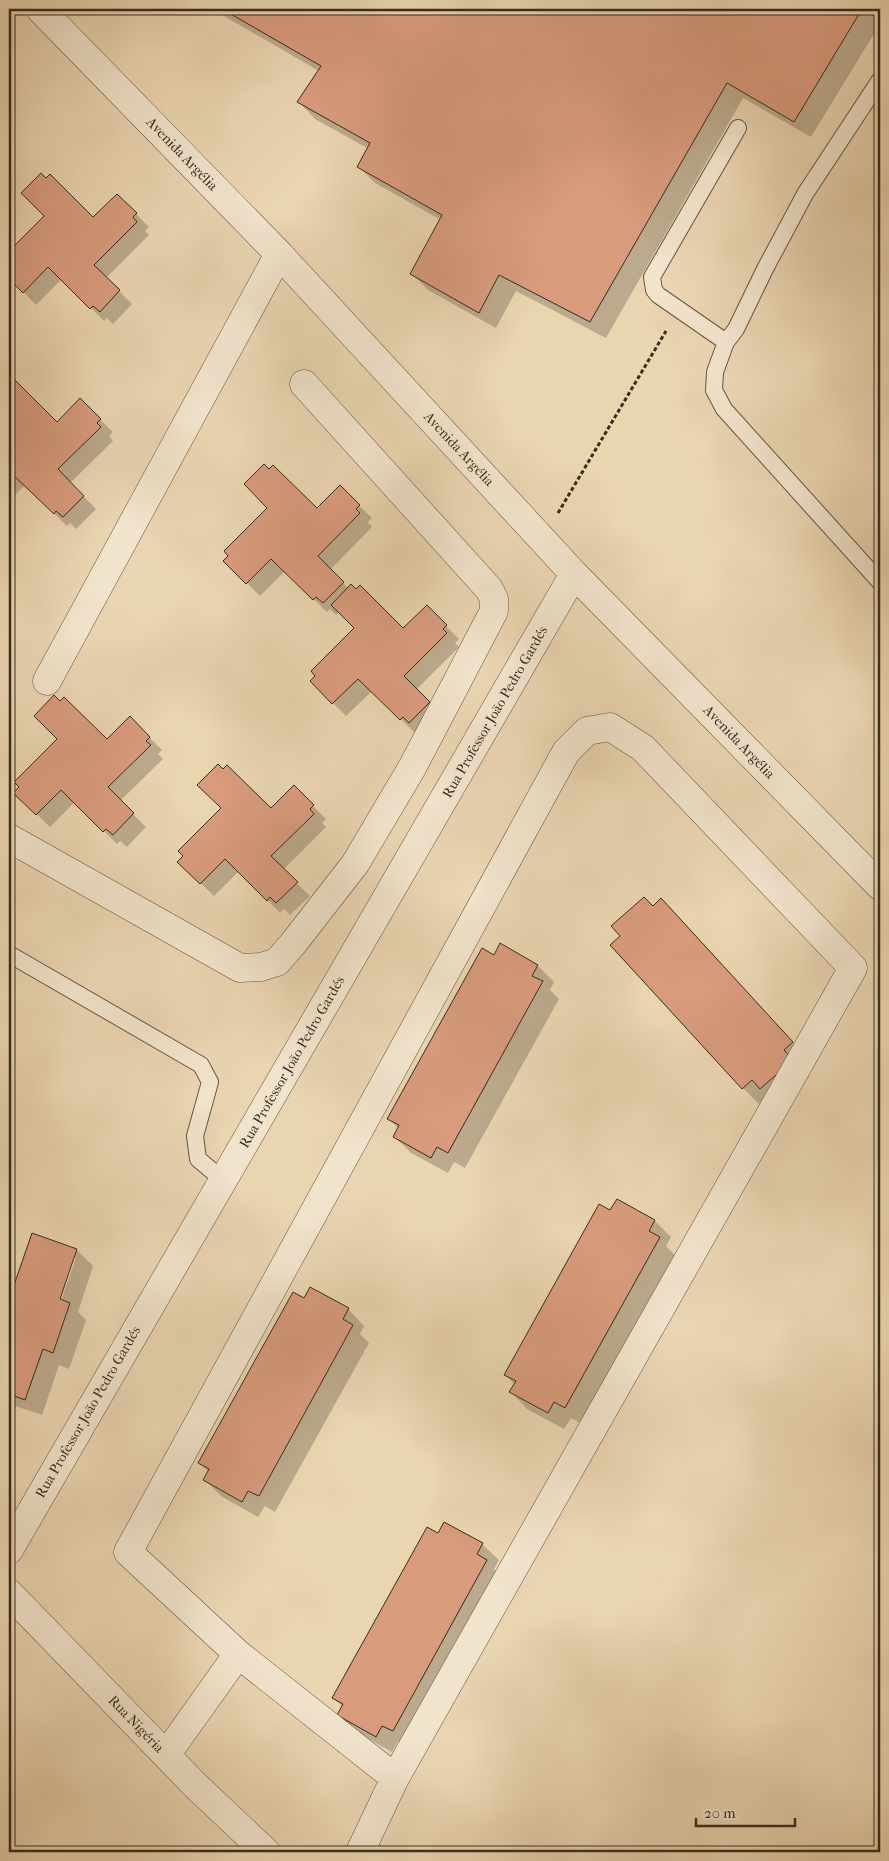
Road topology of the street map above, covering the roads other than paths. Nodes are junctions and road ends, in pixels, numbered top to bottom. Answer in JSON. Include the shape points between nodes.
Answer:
{"nodes":[{"id":1,"x":40,"y":9,"type":"edge"},
{"id":2,"x":880,"y":80,"type":"edge"},
{"id":3,"x":738,"y":128,"type":"dead end"},
{"id":4,"x":279,"y":254,"type":"junction"},
{"id":5,"x":726,"y":342,"type":"junction"},
{"id":6,"x":304,"y":384,"type":"dead end"},
{"id":7,"x":574,"y":574,"type":"junction"},
{"id":8,"x":880,"y":582,"type":"edge"},
{"id":9,"x":47,"y":681,"type":"dead end"},
{"id":10,"x":9,"y":838,"type":"edge"},
{"id":11,"x":876,"y":875,"type":"edge"},
{"id":12,"x":9,"y":954,"type":"edge"},
{"id":13,"x":223,"y":1180,"type":"junction"},
{"id":14,"x":9,"y":1550,"type":"edge"},
{"id":15,"x":9,"y":1593,"type":"edge"},
{"id":16,"x":238,"y":1654,"type":"junction"},
{"id":17,"x":166,"y":1755,"type":"junction"},
{"id":18,"x":395,"y":1778,"type":"junction"},
{"id":19,"x":266,"y":1852,"type":"edge"},
{"id":20,"x":360,"y":1852,"type":"edge"}],
"edges":[{"from":1,"to":4,"type":"street","name":"Avenida Argélia"},
{"from":2,"to":5,"type":"lane","via":[[805,194],[736,329]]},
{"from":3,"to":5,"type":"lane","via":[[652,276],[658,295]]},
{"from":4,"to":7,"type":"street","name":"Avenida Argélia"},
{"from":4,"to":9,"type":"street"},
{"from":5,"to":8,"type":"lane","via":[[715,372],[714,390],[724,409]]},
{"from":6,"to":10,"type":"street","via":[[489,589],[494,599],[494,611],[422,749],[355,864],[277,962],[261,968],[240,968]]},
{"from":7,"to":11,"type":"street","name":"Avenida Argélia"},
{"from":7,"to":13,"type":"street","name":"Rua Professor João Pedro Gardés"},
{"from":12,"to":13,"type":"lane","via":[[201,1065],[210,1082],[195,1136],[198,1159]]},
{"from":13,"to":14,"type":"street","name":"Rua Professor João Pedro Gardés"},
{"from":15,"to":17,"type":"street","name":"Rua Nigéria"},
{"from":16,"to":17,"type":"street"},
{"from":16,"to":18,"type":"street"},
{"from":16,"to":18,"type":"street","via":[[128,1552],[566,752],[587,731],[610,727],[643,748],[853,968]]},
{"from":17,"to":19,"type":"street","name":"Rua Nigéria"},
{"from":18,"to":20,"type":"street"}]}
